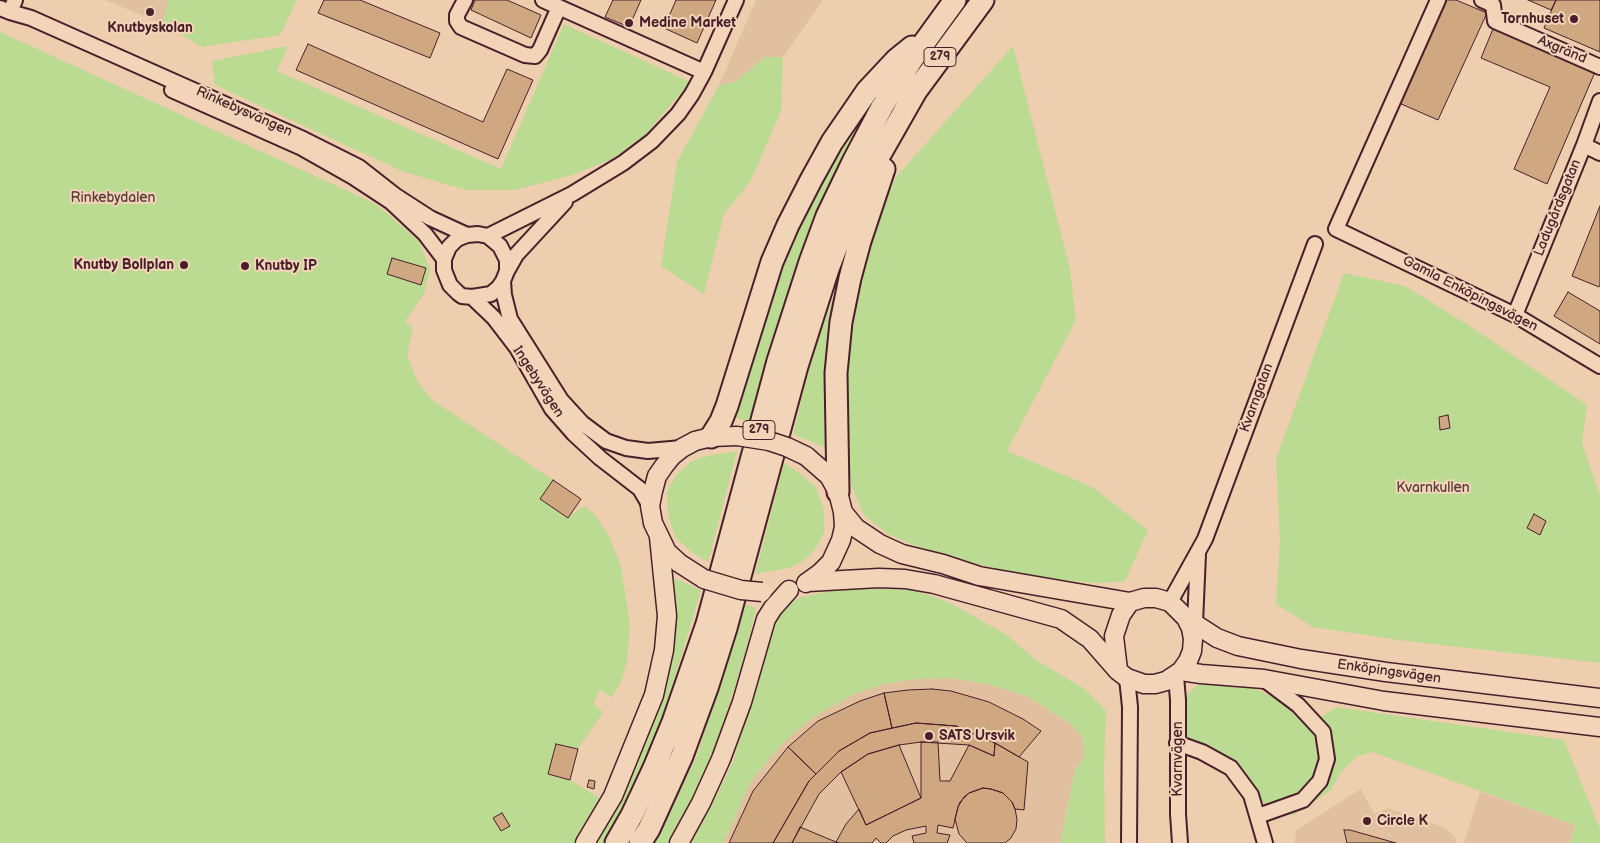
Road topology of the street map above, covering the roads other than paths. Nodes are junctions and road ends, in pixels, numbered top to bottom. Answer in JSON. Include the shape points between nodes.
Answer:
{"nodes":[{"id":1,"x":465,"y":0,"type":"edge"},
{"id":2,"x":543,"y":0,"type":"edge"},
{"id":3,"x":736,"y":0,"type":"edge"},
{"id":4,"x":955,"y":0,"type":"edge"},
{"id":5,"x":983,"y":0,"type":"edge"},
{"id":6,"x":1438,"y":0,"type":"edge"},
{"id":7,"x":1482,"y":0,"type":"edge"},
{"id":8,"x":8,"y":7,"type":"edge"},
{"id":9,"x":559,"y":7,"type":"junction"},
{"id":10,"x":932,"y":31,"type":"junction"},
{"id":11,"x":1600,"y":67,"type":"edge"},
{"id":12,"x":704,"y":72,"type":"junction"},
{"id":13,"x":1600,"y":101,"type":"edge"},
{"id":14,"x":902,"y":116,"type":"junction"},
{"id":15,"x":1584,"y":145,"type":"junction"},
{"id":16,"x":1600,"y":153,"type":"edge"},
{"id":17,"x":572,"y":194,"type":"junction"},
{"id":18,"x":467,"y":235,"type":"junction"},
{"id":19,"x":488,"y":236,"type":"junction"},
{"id":20,"x":1315,"y":244,"type":"dead end"},
{"id":21,"x":444,"y":259,"type":"junction"},
{"id":22,"x":505,"y":276,"type":"junction"},
{"id":23,"x":472,"y":297,"type":"junction"},
{"id":24,"x":1515,"y":315,"type":"junction"},
{"id":25,"x":1600,"y":366,"type":"edge"},
{"id":26,"x":711,"y":437,"type":"junction"},
{"id":27,"x":682,"y":448,"type":"junction"},
{"id":28,"x":841,"y":502,"type":"junction"},
{"id":29,"x":650,"y":506,"type":"junction"},
{"id":30,"x":659,"y":537,"type":"junction"},
{"id":31,"x":1198,"y":551,"type":"junction"},
{"id":32,"x":808,"y":582,"type":"junction"},
{"id":33,"x":789,"y":590,"type":"junction"},
{"id":34,"x":1130,"y":602,"type":"junction"},
{"id":35,"x":1170,"y":602,"type":"junction"},
{"id":36,"x":1190,"y":620,"type":"junction"},
{"id":37,"x":1179,"y":673,"type":"junction"},
{"id":38,"x":1123,"y":674,"type":"junction"},
{"id":39,"x":1264,"y":679,"type":"junction"},
{"id":40,"x":1600,"y":698,"type":"edge"},
{"id":41,"x":1600,"y":727,"type":"edge"},
{"id":42,"x":1177,"y":743,"type":"junction"},
{"id":43,"x":1258,"y":816,"type":"junction"},
{"id":44,"x":585,"y":843,"type":"edge"},
{"id":45,"x":616,"y":843,"type":"edge"},
{"id":46,"x":640,"y":843,"type":"edge"},
{"id":47,"x":679,"y":843,"type":"edge"},
{"id":48,"x":1129,"y":843,"type":"edge"},
{"id":49,"x":1180,"y":843,"type":"edge"},
{"id":50,"x":1264,"y":843,"type":"edge"}],
"edges":[{"from":1,"to":9,"type":"street","via":[[457,15],[461,26],[525,55],[535,56]]},
{"from":2,"to":9,"type":"street"},
{"from":3,"to":12,"type":"street","name":"Rinkebysvängen"},
{"from":4,"to":10,"type":"highway","number":"279"},
{"from":5,"to":14,"type":"highway","number":"279","via":[[936,62]]},
{"from":6,"to":24,"type":"street","name":"Gamla Enköpingsvägen","via":[[1336,229]]},
{"from":7,"to":11,"type":"street","name":"Axgränd","via":[[1493,5],[1495,21]]},
{"from":8,"to":18,"type":"street","name":"Rinkebysvängen","via":[[303,139],[359,167],[430,218]]},
{"from":8,"to":21,"type":"street","name":"Rinkebysvängen","via":[[27,24],[300,147],[353,177],[391,202],[425,234]]},
{"from":9,"to":12,"type":"street"},
{"from":10,"to":26,"type":"highway","via":[[896,60],[867,91],[811,180],[772,262],[722,421]]},
{"from":10,"to":45,"type":"highway","number":"279","via":[[882,107],[827,216],[778,361],[704,633],[654,768]]},
{"from":12,"to":17,"type":"street","name":"Rinkebysvängen","via":[[678,114],[652,142]]},
{"from":13,"to":15,"type":"street","name":"Ladugårdsgatan"},
{"from":14,"to":28,"type":"highway","via":[[860,241],[842,322],[836,373]]},
{"from":14,"to":46,"type":"highway","number":"279","via":[[871,170],[828,269],[797,366],[707,688],[682,756]]},
{"from":15,"to":16,"type":"street"},
{"from":15,"to":24,"type":"street","name":"Ladugårdsgatan"},
{"from":17,"to":19,"type":"street","name":"Rinkebysvängen"},
{"from":17,"to":22,"type":"street","name":"Rinkebysvängen","via":[[516,255]]},
{"from":18,"to":19,"type":"street","name":"Rinkebysvängen"},
{"from":18,"to":21,"type":"street","via":[[457,239]]},
{"from":19,"to":22,"type":"street","via":[[500,246],[507,260]]},
{"from":20,"to":31,"type":"street","name":"Kvarngatan"},
{"from":21,"to":23,"type":"street","name":"Rinkebysvängen","via":[[450,285],[462,296]]},
{"from":22,"to":23,"type":"street","name":"Rinkebysvängen","via":[[491,294]]},
{"from":22,"to":27,"type":"street","name":"Ingebyvägen","via":[[504,295],[510,319],[561,400],[582,423],[606,441],[626,448],[648,451]]},
{"from":23,"to":29,"type":"street","name":"Ingebyvägen","via":[[494,318],[517,348],[552,408],[574,434],[640,489]]},
{"from":24,"to":25,"type":"street","name":"Gamla Enköpingsvägen"},
{"from":26,"to":27,"type":"main road"},
{"from":26,"to":28,"type":"main road","bridge":true,"via":[[737,436],[769,441],[806,456],[829,476]]},
{"from":27,"to":29,"type":"main road","via":[[658,476]]},
{"from":28,"to":32,"type":"main road","via":[[842,540],[831,562]]},
{"from":28,"to":34,"type":"main road","via":[[856,528],[902,554],[979,576]]},
{"from":29,"to":30,"type":"main road"},
{"from":30,"to":33,"type":"main road","bridge":true,"via":[[679,564],[704,579],[741,590]]},
{"from":30,"to":44,"type":"main road","via":[[667,616],[664,650],[654,695],[613,796]]},
{"from":31,"to":35,"type":"street","name":"Kvarngatan"},
{"from":31,"to":36,"type":"street"},
{"from":32,"to":33,"type":"main road"},
{"from":32,"to":38,"type":"main road","via":[[879,578],[934,584],[1061,620],[1090,639]]},
{"from":33,"to":47,"type":"main road","via":[[766,620],[721,759]]},
{"from":34,"to":35,"type":"main road","via":[[1156,598]]},
{"from":34,"to":38,"type":"main road","via":[[1121,615],[1114,636],[1115,654]]},
{"from":35,"to":36,"type":"main road"},
{"from":36,"to":37,"type":"main road","via":[[1193,645],[1188,661]]},
{"from":36,"to":40,"type":"main road","name":"Enköpingsvägen","via":[[1217,638],[1238,646],[1301,659]]},
{"from":37,"to":38,"type":"main road","via":[[1155,684],[1144,684]]},
{"from":37,"to":39,"type":"main road","name":"Enköpingsvägen"},
{"from":37,"to":42,"type":"street","name":"Kvarnvägen"},
{"from":38,"to":48,"type":"street","via":[[1130,707]]},
{"from":39,"to":41,"type":"main road","name":"Enköpingsvägen","via":[[1384,701]]},
{"from":39,"to":43,"type":"street","via":[[1298,704],[1322,732],[1327,759],[1320,781],[1303,800]]},
{"from":42,"to":43,"type":"street","via":[[1231,768],[1251,795]]},
{"from":42,"to":49,"type":"street","name":"Kvarnvägen"},
{"from":43,"to":50,"type":"street"}]}
